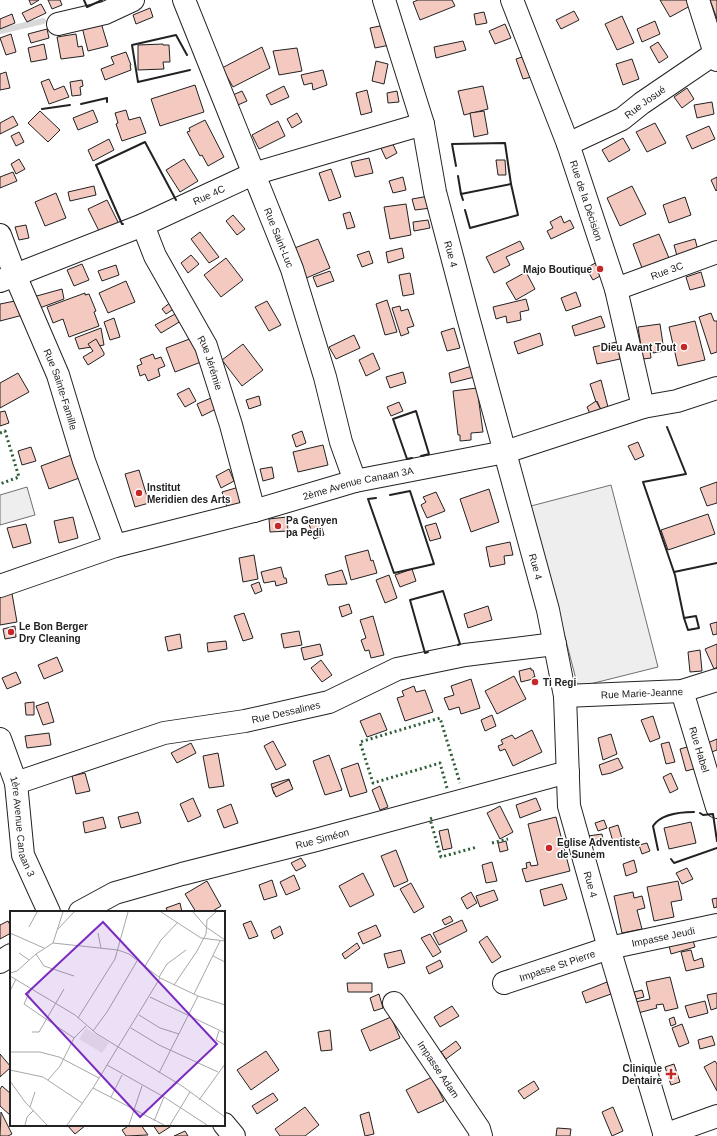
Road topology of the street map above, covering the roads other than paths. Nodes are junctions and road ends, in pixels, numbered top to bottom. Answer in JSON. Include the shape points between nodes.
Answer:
{"nodes":[{"id":1,"x":133,"y":0,"type":"edge"},
{"id":2,"x":184,"y":0,"type":"edge"},
{"id":3,"x":384,"y":0,"type":"edge"},
{"id":4,"x":512,"y":0,"type":"edge"},
{"id":5,"x":698,"y":0,"type":"edge"},
{"id":6,"x":58,"y":24,"type":"dead end"},
{"id":7,"x":716,"y":55,"type":"edge"},
{"id":8,"x":422,"y":124,"type":"junction"},
{"id":9,"x":568,"y":144,"type":"junction"},
{"id":10,"x":253,"y":174,"type":"junction"},
{"id":11,"x":143,"y":225,"type":"junction"},
{"id":12,"x":0,"y":235,"type":"edge"},
{"id":13,"x":717,"y":252,"type":"edge"},
{"id":14,"x":7,"y":278,"type":"edge"},
{"id":15,"x":616,"y":289,"type":"junction"},
{"id":16,"x":717,"y":388,"type":"edge"},
{"id":17,"x":643,"y":407,"type":"junction"},
{"id":18,"x":505,"y":452,"type":"junction"},
{"id":19,"x":355,"y":481,"type":"junction"},
{"id":20,"x":254,"y":511,"type":"junction"},
{"id":21,"x":115,"y":546,"type":"junction"},
{"id":22,"x":0,"y":586,"type":"edge"},
{"id":23,"x":555,"y":644,"type":"junction"},
{"id":24,"x":717,"y":680,"type":"edge"},
{"id":25,"x":682,"y":691,"type":"junction"},
{"id":26,"x":565,"y":696,"type":"junction"},
{"id":27,"x":0,"y":739,"type":"edge"},
{"id":28,"x":568,"y":772,"type":"junction"},
{"id":29,"x":16,"y":783,"type":"junction"},
{"id":30,"x":717,"y":807,"type":"edge"},
{"id":31,"x":49,"y":911,"type":"edge"},
{"id":32,"x":82,"y":911,"type":"edge"},
{"id":33,"x":717,"y":925,"type":"edge"},
{"id":34,"x":609,"y":948,"type":"junction"},
{"id":35,"x":10,"y":956,"type":"edge"},
{"id":36,"x":0,"y":962,"type":"edge"},
{"id":37,"x":504,"y":983,"type":"dead end"},
{"id":38,"x":394,"y":1003,"type":"dead end"},
{"id":39,"x":717,"y":1116,"type":"edge"},
{"id":40,"x":225,"y":1125,"type":"edge"},
{"id":41,"x":665,"y":1135,"type":"edge"},
{"id":42,"x":234,"y":1136,"type":"edge"},
{"id":43,"x":481,"y":1136,"type":"edge"}],
"edges":[{"from":1,"to":6,"type":"street","via":[[105,13]]},
{"from":2,"to":10,"type":"street","name":"Rue Saint-Luc"},
{"from":3,"to":8,"type":"street","name":"Rue 4"},
{"from":4,"to":9,"type":"street","name":"Rue de la Décision"},
{"from":5,"to":7,"type":"street"},
{"from":7,"to":9,"type":"street","name":"Rue Josué","via":[[622,119]]},
{"from":8,"to":10,"type":"street","name":"Rue 4C"},
{"from":8,"to":18,"type":"street","name":"Rue 4","via":[[435,192]]},
{"from":9,"to":15,"type":"street","name":"Rue de la Décision"},
{"from":10,"to":11,"type":"street","name":"Rue 4C"},
{"from":10,"to":19,"type":"street","name":"Rue Saint-Luc","via":[[292,269],[325,377],[341,442]]},
{"from":11,"to":14,"type":"street","name":"Rue 4C"},
{"from":11,"to":20,"type":"street","name":"Rue Jérémie","via":[[155,256],[206,346],[232,424]]},
{"from":12,"to":14,"type":"street","name":"Rue Sainte-Famille"},
{"from":13,"to":15,"type":"street","name":"Rue 3C"},
{"from":14,"to":21,"type":"street","name":"Rue Sainte-Famille","via":[[58,375],[84,461]]},
{"from":15,"to":17,"type":"street","name":"Rue de la Décision"},
{"from":16,"to":17,"type":"street","name":"2ème Avenue Canaan 3A","via":[[677,401]]},
{"from":17,"to":18,"type":"street","name":"2ème Avenue Canaan 3A"},
{"from":18,"to":19,"type":"street","name":"2ème Avenue Canaan 3A"},
{"from":18,"to":23,"type":"street","name":"Rue 4"},
{"from":19,"to":20,"type":"street","name":"2ème Avenue Canaan 3A"},
{"from":20,"to":21,"type":"street","name":"2ème Avenue Canaan 3A"},
{"from":21,"to":22,"type":"street","name":"2ème Avenue Canaan 3A"},
{"from":23,"to":26,"type":"street","name":"Rue 4"},
{"from":23,"to":29,"type":"street","name":"Rue Dessalines","via":[[465,655],[397,669],[330,702],[245,721],[164,733]]},
{"from":24,"to":25,"type":"street","name":"Rue Marie-Jeanne"},
{"from":25,"to":26,"type":"street","name":"Rue Marie-Jeanne"},
{"from":25,"to":30,"type":"street","name":"Rue Habel"},
{"from":26,"to":28,"type":"street","name":"Rue 4"},
{"from":27,"to":29,"type":"street","name":"1ère Avenue Canaan 3"},
{"from":28,"to":32,"type":"street","name":"Rue Siméon","via":[[115,893]]},
{"from":28,"to":34,"type":"street","name":"Rue 4","via":[[569,806]]},
{"from":29,"to":31,"type":"street","name":"1ère Avenue Canaan 3","via":[[23,855]]},
{"from":33,"to":34,"type":"street","name":"Impasse Jeudi"},
{"from":34,"to":37,"type":"street","name":"Impasse St Pierre"},
{"from":34,"to":41,"type":"street","name":"Rue 4"},
{"from":35,"to":36,"type":"street"},
{"from":38,"to":43,"type":"street","name":"Impasse Adam","via":[[479,1129]]},
{"from":39,"to":41,"type":"street"},
{"from":40,"to":42,"type":"street"}]}
